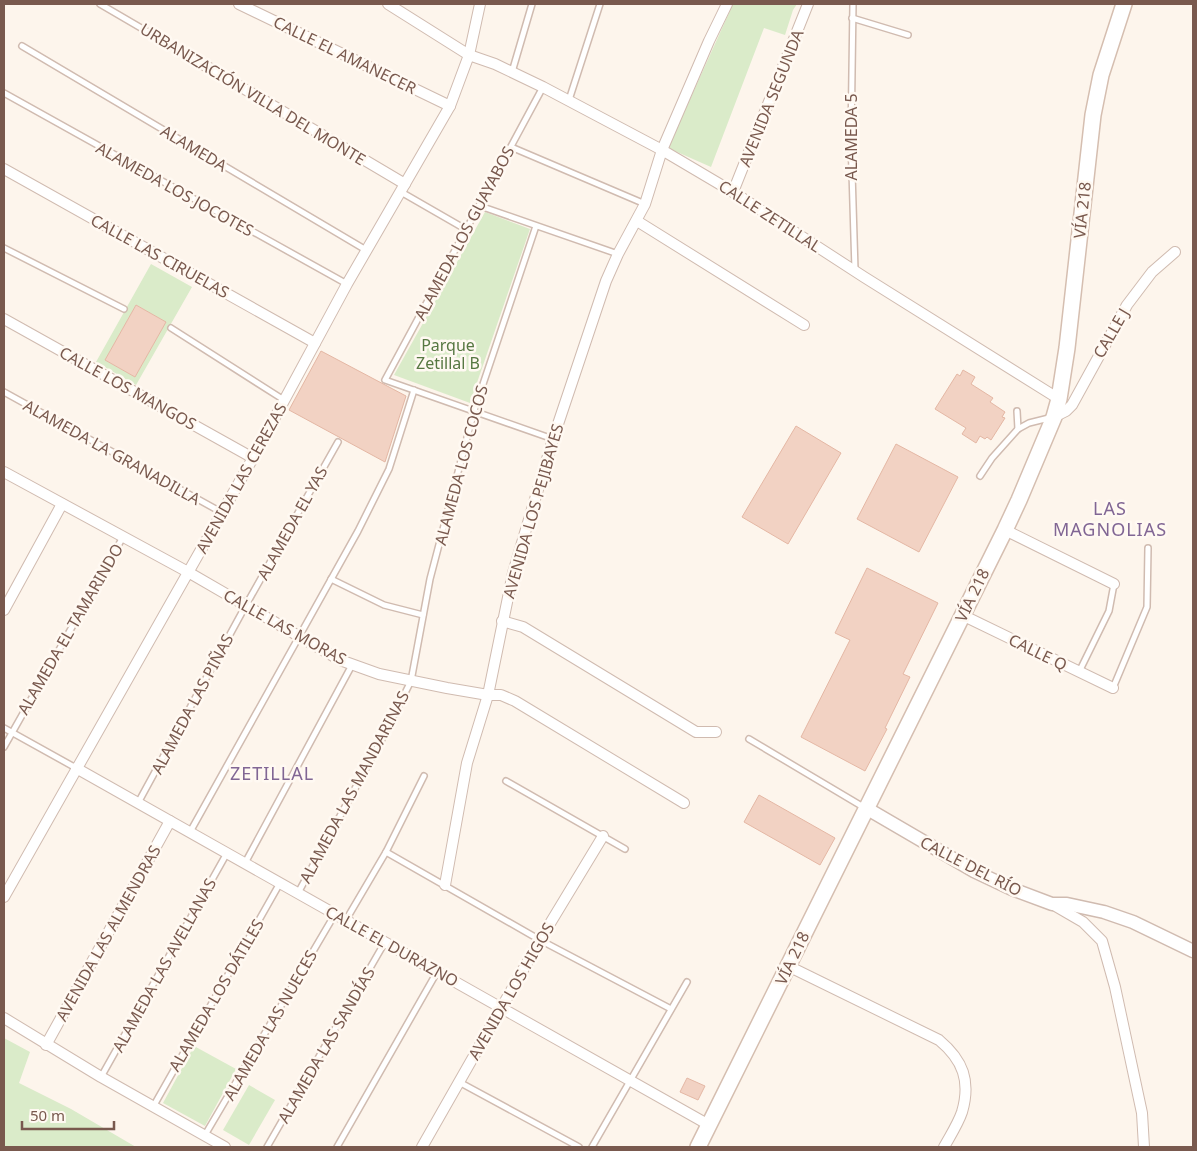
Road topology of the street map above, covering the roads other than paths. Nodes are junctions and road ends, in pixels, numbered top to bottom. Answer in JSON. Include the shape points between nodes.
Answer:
{"nodes":[{"id":1,"x":100,"y":4,"type":"edge"},
{"id":2,"x":239,"y":4,"type":"edge"},
{"id":3,"x":388,"y":4,"type":"edge"},
{"id":4,"x":480,"y":4,"type":"edge"},
{"id":5,"x":532,"y":4,"type":"edge"},
{"id":6,"x":600,"y":4,"type":"edge"},
{"id":7,"x":727,"y":4,"type":"edge"},
{"id":8,"x":808,"y":4,"type":"edge"},
{"id":9,"x":853,"y":4,"type":"edge"},
{"id":10,"x":1124,"y":4,"type":"edge"},
{"id":11,"x":852,"y":18,"type":"junction"},
{"id":12,"x":908,"y":35,"type":"dead end"},
{"id":13,"x":22,"y":46,"type":"dead end"},
{"id":14,"x":469,"y":55,"type":"junction"},
{"id":15,"x":189,"y":56,"type":"joint"},
{"id":16,"x":512,"y":72,"type":"junction"},
{"id":17,"x":543,"y":87,"type":"junction"},
{"id":18,"x":4,"y":93,"type":"edge"},
{"id":19,"x":569,"y":100,"type":"junction"},
{"id":20,"x":450,"y":106,"type":"junction"},
{"id":21,"x":511,"y":147,"type":"junction"},
{"id":22,"x":662,"y":150,"type":"junction"},
{"id":23,"x":4,"y":169,"type":"edge"},
{"id":24,"x":403,"y":188,"type":"junction"},
{"id":25,"x":733,"y":192,"type":"junction"},
{"id":26,"x":645,"y":204,"type":"junction"},
{"id":27,"x":480,"y":206,"type":"junction"},
{"id":28,"x":637,"y":221,"type":"junction"},
{"id":29,"x":536,"y":226,"type":"junction"},
{"id":30,"x":467,"y":230,"type":"junction"},
{"id":31,"x":4,"y":248,"type":"edge"},
{"id":32,"x":366,"y":251,"type":"junction"},
{"id":33,"x":1175,"y":252,"type":"dead end"},
{"id":34,"x":618,"y":254,"type":"junction"},
{"id":35,"x":855,"y":271,"type":"junction"},
{"id":36,"x":346,"y":284,"type":"junction"},
{"id":37,"x":124,"y":309,"type":"dead end"},
{"id":38,"x":4,"y":319,"type":"edge"},
{"id":39,"x":804,"y":325,"type":"dead end"},
{"id":40,"x":170,"y":328,"type":"dead end"},
{"id":41,"x":315,"y":343,"type":"junction"},
{"id":42,"x":414,"y":390,"type":"junction"},
{"id":43,"x":4,"y":392,"type":"edge"},
{"id":44,"x":1059,"y":399,"type":"junction"},
{"id":45,"x":284,"y":401,"type":"junction"},
{"id":46,"x":474,"y":411,"type":"junction"},
{"id":47,"x":1018,"y":411,"type":"dead end"},
{"id":48,"x":1054,"y":417,"type":"junction"},
{"id":49,"x":1018,"y":429,"type":"junction"},
{"id":50,"x":553,"y":439,"type":"junction"},
{"id":51,"x":338,"y":442,"type":"dead end"},
{"id":52,"x":253,"y":458,"type":"junction"},
{"id":53,"x":4,"y":472,"type":"edge"},
{"id":54,"x":980,"y":476,"type":"dead end"},
{"id":55,"x":62,"y":504,"type":"junction"},
{"id":56,"x":221,"y":512,"type":"junction"},
{"id":57,"x":1005,"y":530,"type":"junction"},
{"id":58,"x":122,"y":537,"type":"junction"},
{"id":59,"x":1148,"y":548,"type":"dead end"},
{"id":60,"x":188,"y":572,"type":"junction"},
{"id":61,"x":331,"y":579,"type":"junction"},
{"id":62,"x":1114,"y":584,"type":"joint"},
{"id":63,"x":246,"y":605,"type":"junction"},
{"id":64,"x":4,"y":610,"type":"edge"},
{"id":65,"x":423,"y":614,"type":"junction"},
{"id":66,"x":962,"y":616,"type":"junction"},
{"id":67,"x":502,"y":621,"type":"junction"},
{"id":68,"x":298,"y":635,"type":"junction"},
{"id":69,"x":352,"y":665,"type":"junction"},
{"id":70,"x":1079,"y":672,"type":"junction"},
{"id":71,"x":411,"y":681,"type":"junction"},
{"id":72,"x":1113,"y":688,"type":"joint"},
{"id":73,"x":488,"y":695,"type":"junction"},
{"id":74,"x":4,"y":728,"type":"edge"},
{"id":75,"x":12,"y":732,"type":"junction"},
{"id":76,"x":716,"y":732,"type":"dead end"},
{"id":77,"x":749,"y":739,"type":"dead end"},
{"id":78,"x":4,"y":747,"type":"edge"},
{"id":79,"x":76,"y":768,"type":"junction"},
{"id":80,"x":424,"y":776,"type":"dead end"},
{"id":81,"x":506,"y":781,"type":"dead end"},
{"id":82,"x":138,"y":803,"type":"junction"},
{"id":83,"x":684,"y":803,"type":"dead end"},
{"id":84,"x":866,"y":808,"type":"junction"},
{"id":85,"x":170,"y":821,"type":"junction"},
{"id":86,"x":190,"y":832,"type":"junction"},
{"id":87,"x":603,"y":836,"type":"junction"},
{"id":88,"x":626,"y":849,"type":"dead end"},
{"id":89,"x":386,"y":852,"type":"junction"},
{"id":90,"x":227,"y":853,"type":"junction"},
{"id":91,"x":244,"y":863,"type":"junction"},
{"id":92,"x":280,"y":882,"type":"junction"},
{"id":93,"x":445,"y":885,"type":"junction"},
{"id":94,"x":298,"y":893,"type":"junction"},
{"id":95,"x":4,"y":897,"type":"edge"},
{"id":96,"x":1052,"y":904,"type":"junction"},
{"id":97,"x":335,"y":914,"type":"junction"},
{"id":98,"x":346,"y":920,"type":"junction"},
{"id":99,"x":540,"y":940,"type":"junction"},
{"id":100,"x":384,"y":942,"type":"junction"},
{"id":101,"x":1193,"y":951,"type":"edge"},
{"id":102,"x":788,"y":966,"type":"junction"},
{"id":103,"x":437,"y":972,"type":"junction"},
{"id":104,"x":687,"y":982,"type":"dead end"},
{"id":105,"x":501,"y":1008,"type":"junction"},
{"id":106,"x":671,"y":1010,"type":"junction"},
{"id":107,"x":4,"y":1018,"type":"edge"},
{"id":108,"x":46,"y":1045,"type":"junction"},
{"id":109,"x":101,"y":1077,"type":"junction"},
{"id":110,"x":631,"y":1081,"type":"junction"},
{"id":111,"x":458,"y":1082,"type":"junction"},
{"id":112,"x":152,"y":1107,"type":"junction"},
{"id":113,"x":709,"y":1125,"type":"junction"},
{"id":114,"x":205,"y":1136,"type":"junction"},
{"id":115,"x":225,"y":1147,"type":"edge"},
{"id":116,"x":267,"y":1147,"type":"edge"},
{"id":117,"x":336,"y":1147,"type":"edge"},
{"id":118,"x":422,"y":1147,"type":"edge"},
{"id":119,"x":579,"y":1147,"type":"edge"},
{"id":120,"x":592,"y":1147,"type":"edge"},
{"id":121,"x":698,"y":1147,"type":"edge"},
{"id":122,"x":944,"y":1147,"type":"edge"},
{"id":123,"x":1144,"y":1147,"type":"edge"}],
"edges":[{"from":1,"to":15,"type":"lane","name":"URBANIZACIÓN VILLA DEL MONTE"},
{"from":2,"to":20,"type":"street","name":"CALLE EL AMANECER"},
{"from":3,"to":14,"type":"street"},
{"from":4,"to":14,"type":"street","name":"AVENIDA LAS CEREZAS"},
{"from":5,"to":16,"type":"lane"},
{"from":6,"to":19,"type":"lane"},
{"from":7,"to":22,"type":"street","name":"AVENIDA LOS PEJIBAYES"},
{"from":8,"to":25,"type":"street","name":"AVENIDA SEGUNDA"},
{"from":9,"to":11,"type":"lane","name":"ALAMEDA 5"},
{"from":10,"to":44,"type":"main road","name":"VÍA 218","via":[[1104,65],[1093,115]]},
{"from":11,"to":12,"type":"lane"},
{"from":11,"to":35,"type":"lane","name":"ALAMEDA 5"},
{"from":13,"to":32,"type":"lane","name":"ALAMEDA"},
{"from":14,"to":16,"type":"street","name":"CALLE ZETILLAL"},
{"from":14,"to":20,"type":"street","name":"AVENIDA LAS CEREZAS"},
{"from":15,"to":24,"type":"street","name":"URBANIZACIÓN VILLA DEL MONTE"},
{"from":16,"to":17,"type":"street","name":"CALLE ZETILLAL"},
{"from":17,"to":19,"type":"street","name":"CALLE ZETILLAL"},
{"from":17,"to":21,"type":"lane","name":"ALAMEDA LOS GUAYABOS"},
{"from":18,"to":36,"type":"lane","name":"ALAMEDA LOS JOCOTES"},
{"from":19,"to":22,"type":"street","name":"CALLE ZETILLAL"},
{"from":20,"to":24,"type":"street","name":"AVENIDA LAS CEREZAS"},
{"from":21,"to":26,"type":"lane"},
{"from":21,"to":27,"type":"lane","name":"ALAMEDA LOS GUAYABOS"},
{"from":22,"to":25,"type":"street","name":"CALLE ZETILLAL"},
{"from":22,"to":26,"type":"street","name":"AVENIDA LOS PEJIBAYES"},
{"from":23,"to":41,"type":"street","name":"CALLE LAS CIRUELAS"},
{"from":24,"to":30,"type":"lane"},
{"from":24,"to":32,"type":"street","name":"AVENIDA LAS CEREZAS"},
{"from":25,"to":35,"type":"street","name":"CALLE ZETILLAL"},
{"from":26,"to":28,"type":"street","name":"AVENIDA LOS PEJIBAYES"},
{"from":27,"to":29,"type":"lane"},
{"from":27,"to":30,"type":"lane","name":"ALAMEDA LOS GUAYABOS"},
{"from":28,"to":34,"type":"street","name":"AVENIDA LOS PEJIBAYES"},
{"from":28,"to":39,"type":"street"},
{"from":29,"to":34,"type":"lane"},
{"from":29,"to":46,"type":"lane","name":"ALAMEDA LOS COCOS"},
{"from":30,"to":42,"type":"lane","name":"ALAMEDA LOS GUAYABOS","via":[[385,380]]},
{"from":31,"to":37,"type":"lane"},
{"from":32,"to":36,"type":"street","name":"AVENIDA LAS CEREZAS"},
{"from":33,"to":48,"type":"street","name":"CALLE J","via":[[1152,272],[1127,305],[1072,405]]},
{"from":34,"to":50,"type":"street","name":"AVENIDA LOS PEJIBAYES"},
{"from":35,"to":44,"type":"street","name":"CALLE ZETILLAL"},
{"from":36,"to":41,"type":"street","name":"AVENIDA LAS CEREZAS"},
{"from":38,"to":52,"type":"street","name":"CALLE LOS MANGOS"},
{"from":40,"to":45,"type":"lane"},
{"from":41,"to":45,"type":"street","name":"AVENIDA LAS CEREZAS"},
{"from":42,"to":46,"type":"lane"},
{"from":42,"to":61,"type":"lane","via":[[388,469]]},
{"from":43,"to":56,"type":"lane","name":"ALAMEDA LA GRANADILLA"},
{"from":44,"to":48,"type":"main road","name":"VÍA 218"},
{"from":45,"to":52,"type":"street","name":"AVENIDA LAS CEREZAS"},
{"from":46,"to":50,"type":"lane"},
{"from":46,"to":65,"type":"lane","name":"ALAMEDA LOS COCOS"},
{"from":47,"to":49,"type":"lane"},
{"from":48,"to":49,"type":"lane"},
{"from":48,"to":57,"type":"main road","name":"VÍA 218"},
{"from":49,"to":54,"type":"lane"},
{"from":50,"to":67,"type":"street","name":"AVENIDA LOS PEJIBAYES"},
{"from":51,"to":63,"type":"lane","name":"ALAMEDA EL YAS"},
{"from":52,"to":56,"type":"street","name":"AVENIDA LAS CEREZAS"},
{"from":53,"to":55,"type":"street","name":"CALLE LAS MORAS"},
{"from":55,"to":58,"type":"street","name":"CALLE LAS MORAS"},
{"from":55,"to":64,"type":"street"},
{"from":56,"to":60,"type":"street","name":"AVENIDA LAS CEREZAS"},
{"from":57,"to":62,"type":"street"},
{"from":57,"to":66,"type":"main road","name":"VÍA 218"},
{"from":58,"to":60,"type":"street","name":"CALLE LAS MORAS"},
{"from":58,"to":75,"type":"lane","name":"ALAMEDA EL TAMARINDO"},
{"from":59,"to":72,"type":"lane","via":[[1148,607]]},
{"from":60,"to":63,"type":"street","name":"CALLE LAS MORAS"},
{"from":60,"to":79,"type":"street","name":"AVENIDA LAS CEREZAS"},
{"from":61,"to":65,"type":"lane","via":[[384,605]]},
{"from":61,"to":68,"type":"lane"},
{"from":62,"to":70,"type":"lane","via":[[1109,611]]},
{"from":63,"to":68,"type":"street","name":"CALLE LAS MORAS"},
{"from":63,"to":82,"type":"lane","name":"ALAMEDA LAS PIÑAS"},
{"from":65,"to":71,"type":"lane","name":"ALAMEDA LOS COCOS"},
{"from":66,"to":70,"type":"street","name":"CALLE Q"},
{"from":66,"to":84,"type":"main road","name":"VÍA 218"},
{"from":67,"to":73,"type":"street","name":"AVENIDA LOS PEJIBAYES"},
{"from":67,"to":76,"type":"street","via":[[523,627],[696,732]]},
{"from":68,"to":69,"type":"street","name":"CALLE LAS MORAS"},
{"from":68,"to":86,"type":"lane"},
{"from":69,"to":71,"type":"street","name":"CALLE LAS MORAS"},
{"from":69,"to":91,"type":"lane"},
{"from":70,"to":72,"type":"street","name":"CALLE Q"},
{"from":71,"to":73,"type":"street","name":"CALLE LAS MORAS"},
{"from":71,"to":94,"type":"lane","name":"ALAMEDA LAS MANDARINAS"},
{"from":73,"to":83,"type":"street","name":"CALLE LAS MORAS","via":[[516,700]]},
{"from":73,"to":93,"type":"street","name":"AVENIDA LOS PEJIBAYES","via":[[468,763]]},
{"from":74,"to":75,"type":"lane"},
{"from":75,"to":78,"type":"lane","name":"ALAMEDA EL TAMARINDO"},
{"from":75,"to":79,"type":"lane"},
{"from":77,"to":84,"type":"lane"},
{"from":79,"to":82,"type":"street","name":"CALLE EL DURAZNO"},
{"from":79,"to":95,"type":"street","name":"AVENIDA LAS CEREZAS"},
{"from":80,"to":89,"type":"lane"},
{"from":81,"to":87,"type":"lane"},
{"from":82,"to":85,"type":"street","name":"CALLE EL DURAZNO"},
{"from":84,"to":96,"type":"street","name":"CALLE DEL RÍO","via":[[974,871]]},
{"from":84,"to":102,"type":"main road","name":"VÍA 218"},
{"from":85,"to":86,"type":"street","name":"CALLE EL DURAZNO"},
{"from":85,"to":108,"type":"street","name":"AVENIDA LAS ALMENDRAS"},
{"from":86,"to":90,"type":"street","name":"CALLE EL DURAZNO"},
{"from":87,"to":88,"type":"lane"},
{"from":87,"to":99,"type":"street","name":"AVENIDA LOS HIGOS"},
{"from":89,"to":93,"type":"lane"},
{"from":89,"to":98,"type":"lane"},
{"from":90,"to":91,"type":"street","name":"CALLE EL DURAZNO"},
{"from":90,"to":109,"type":"lane","name":"ALAMEDA LAS AVELLANAS"},
{"from":91,"to":92,"type":"street","name":"CALLE EL DURAZNO"},
{"from":92,"to":94,"type":"street","name":"CALLE EL DURAZNO"},
{"from":92,"to":112,"type":"lane","name":"ALAMEDA LOS DÁTILES"},
{"from":93,"to":99,"type":"lane"},
{"from":94,"to":97,"type":"street","name":"CALLE EL DURAZNO"},
{"from":96,"to":101,"type":"street","name":"CALLE DEL RÍO","via":[[1104,912]]},
{"from":96,"to":123,"type":"street","via":[[1083,922],[1102,941],[1142,1113]]},
{"from":97,"to":98,"type":"street","name":"CALLE EL DURAZNO"},
{"from":97,"to":114,"type":"lane","name":"ALAMEDA LAS NUECES"},
{"from":98,"to":100,"type":"street","name":"CALLE EL DURAZNO"},
{"from":99,"to":105,"type":"street","name":"AVENIDA LOS HIGOS"},
{"from":99,"to":106,"type":"lane"},
{"from":100,"to":103,"type":"street","name":"CALLE EL DURAZNO"},
{"from":100,"to":116,"type":"lane","name":"ALAMEDA LAS SANDÍAS"},
{"from":102,"to":113,"type":"main road","name":"VÍA 218"},
{"from":102,"to":122,"type":"street","via":[[939,1040],[950,1049],[963,1068],[966,1087],[962,1113]]},
{"from":103,"to":105,"type":"street","name":"CALLE EL DURAZNO"},
{"from":103,"to":117,"type":"lane"},
{"from":104,"to":106,"type":"lane"},
{"from":105,"to":110,"type":"street","name":"CALLE EL DURAZNO"},
{"from":105,"to":111,"type":"street","name":"AVENIDA LOS HIGOS"},
{"from":106,"to":110,"type":"lane"},
{"from":107,"to":108,"type":"street"},
{"from":108,"to":109,"type":"street"},
{"from":109,"to":112,"type":"street"},
{"from":110,"to":113,"type":"street","name":"CALLE EL DURAZNO"},
{"from":110,"to":120,"type":"lane"},
{"from":111,"to":118,"type":"street","name":"AVENIDA LOS HIGOS"},
{"from":111,"to":119,"type":"lane"},
{"from":112,"to":114,"type":"street"},
{"from":113,"to":121,"type":"main road","name":"VÍA 218"},
{"from":114,"to":115,"type":"street"}]}
